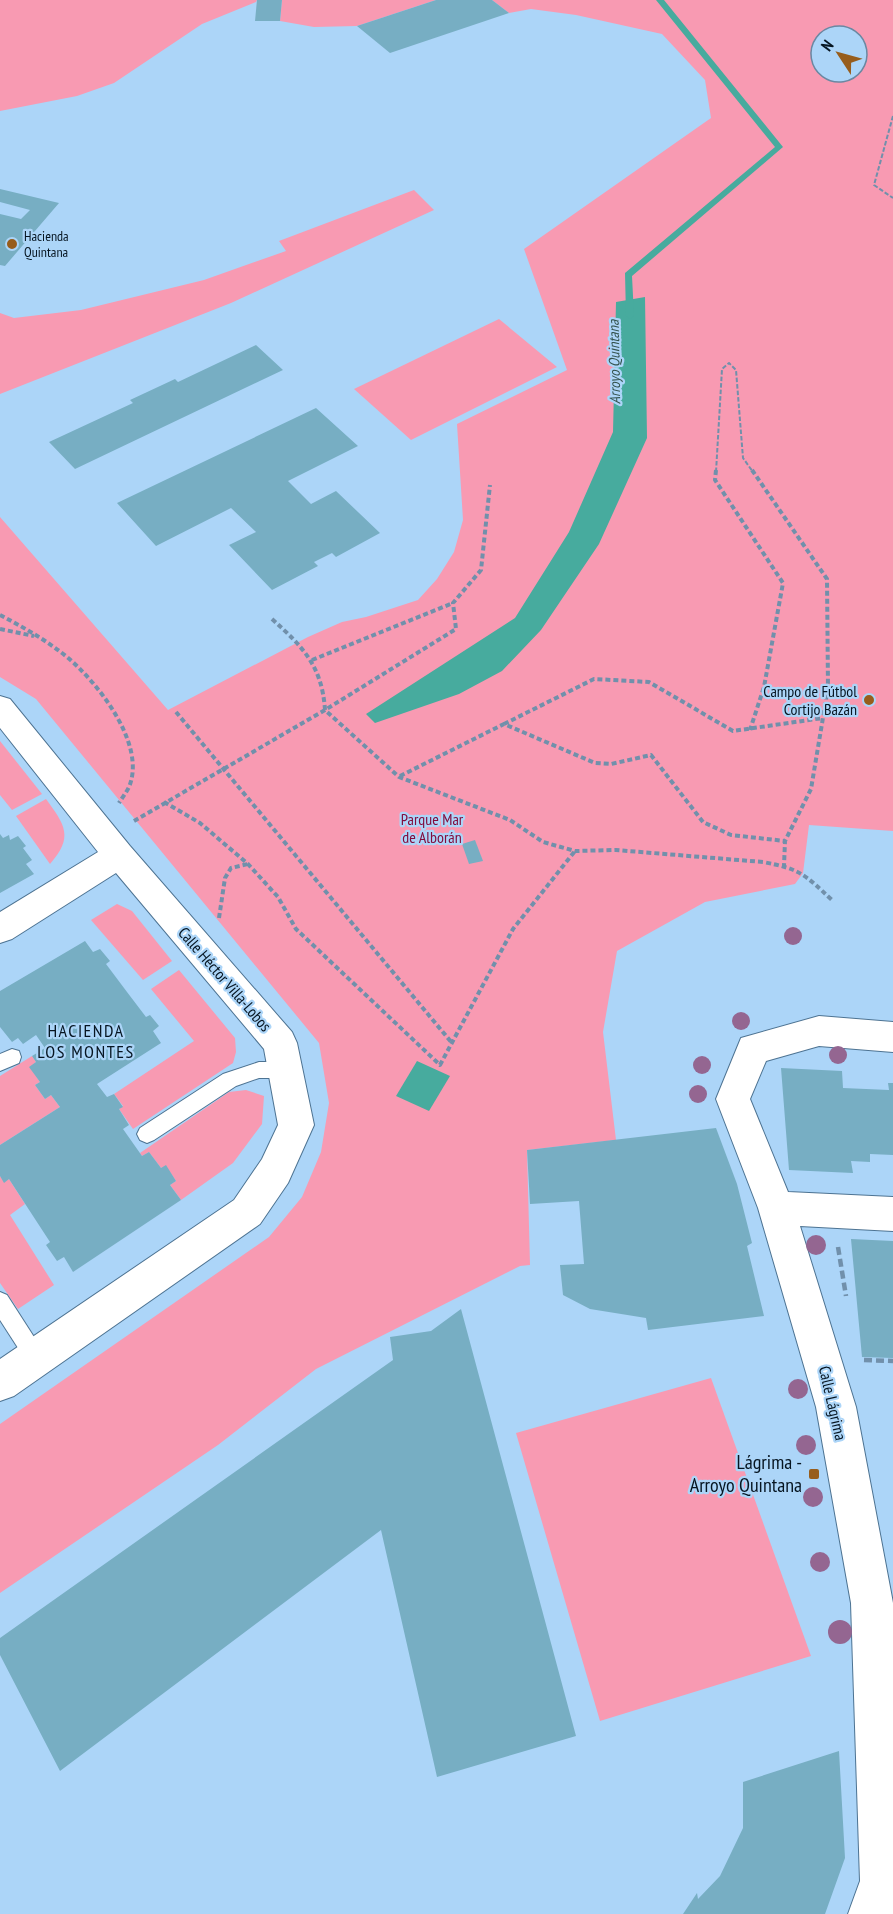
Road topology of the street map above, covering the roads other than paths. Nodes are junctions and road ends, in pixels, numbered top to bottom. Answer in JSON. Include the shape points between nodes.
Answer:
{"nodes":[{"id":1,"x":0,"y":707,"type":"edge"},
{"id":2,"x":119,"y":855,"type":"junction"},
{"id":3,"x":0,"y":929,"type":"edge"},
{"id":4,"x":893,"y":1037,"type":"edge"},
{"id":5,"x":286,"y":1070,"type":"junction"},
{"id":6,"x":147,"y":1134,"type":"dead end"},
{"id":7,"x":776,"y":1208,"type":"junction"},
{"id":8,"x":893,"y":1214,"type":"edge"},
{"id":9,"x":0,"y":1302,"type":"edge"},
{"id":10,"x":36,"y":1358,"type":"junction"},
{"id":11,"x":0,"y":1382,"type":"edge"},
{"id":12,"x":883,"y":1594,"type":"edge"},
{"id":13,"x":871,"y":1914,"type":"edge"}],
"edges":[{"from":1,"to":2,"type":"street","name":"Calle Héctor Villa-Lobos"},
{"from":2,"to":3,"type":"street"},
{"from":2,"to":5,"type":"street","name":"Calle Héctor Villa-Lobos","via":[[280,1042]]},
{"from":4,"to":7,"type":"street","name":"Calle Lágrima","via":[[819,1031],[753,1049],[733,1099]]},
{"from":5,"to":6,"type":"lane","via":[[259,1070],[230,1080]]},
{"from":5,"to":10,"type":"street","name":"Calle Héctor Villa-Lobos","via":[[296,1125],[275,1171],[247,1212]]},
{"from":7,"to":8,"type":"street"},
{"from":7,"to":12,"type":"street","name":"Calle Lágrima","via":[[836,1407]]},
{"from":9,"to":10,"type":"lane"},
{"from":10,"to":11,"type":"street","name":"Calle Héctor Villa-Lobos"},
{"from":12,"to":13,"type":"street","name":"Calle Lágrima","via":[[884,1881]]}]}
